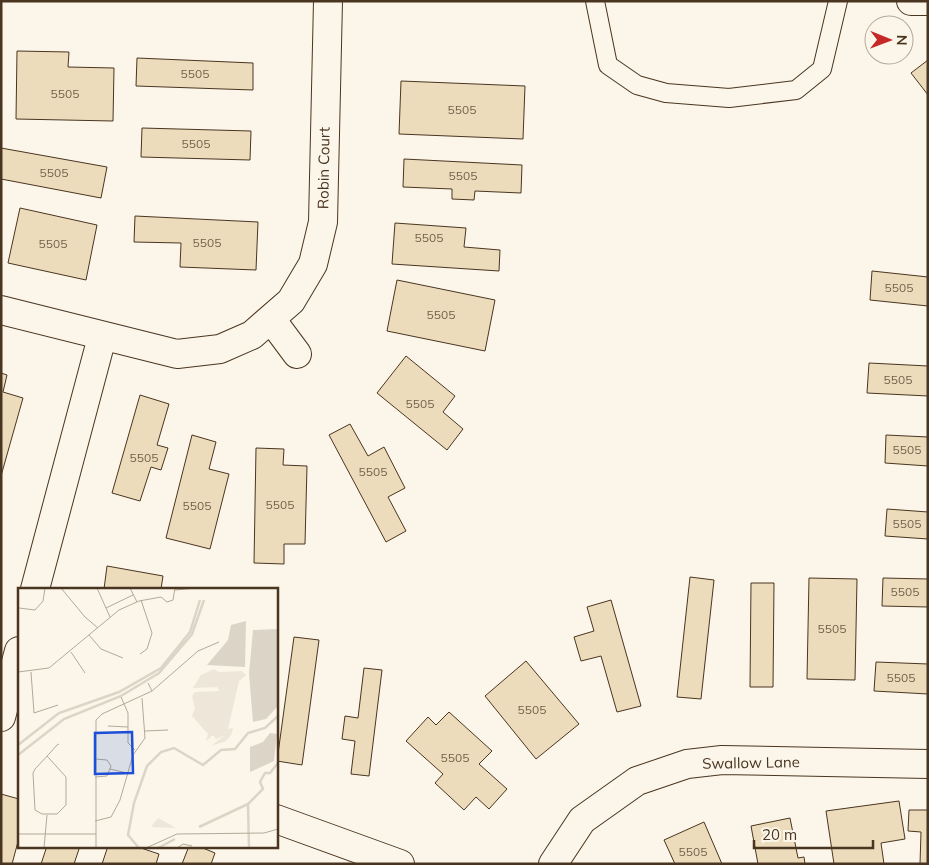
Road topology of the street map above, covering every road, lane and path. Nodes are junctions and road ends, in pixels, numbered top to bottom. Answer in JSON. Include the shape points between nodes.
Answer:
{"nodes":[{"id":1,"x":328,"y":1,"type":"edge"},
{"id":2,"x":595,"y":1,"type":"edge"},
{"id":3,"x":838,"y":1,"type":"edge"},
{"id":4,"x":911,"y":1,"type":"edge"},
{"id":5,"x":928,"y":1,"type":"edge"},
{"id":6,"x":1,"y":310,"type":"edge"},
{"id":7,"x":271,"y":319,"type":"junction"},
{"id":8,"x":102,"y":337,"type":"junction"},
{"id":9,"x":296,"y":354,"type":"dead end"},
{"id":10,"x":35,"y":588,"type":"edge"},
{"id":11,"x":18,"y":655,"type":"edge"},
{"id":12,"x":1,"y":717,"type":"edge"},
{"id":13,"x":1,"y":725,"type":"edge"},
{"id":14,"x":18,"y":730,"type":"edge"},
{"id":15,"x":928,"y":764,"type":"edge"},
{"id":16,"x":278,"y":820,"type":"edge"},
{"id":17,"x":400,"y":864,"type":"edge"},
{"id":18,"x":553,"y":864,"type":"edge"}],
"edges":[{"from":1,"to":7,"type":"street","name":"Robin Court","via":[[323,222],[313,264],[292,301]]},
{"from":2,"to":3,"type":"lane","via":[[608,65],[637,85],[666,93],[729,98],[796,90],[822,69]]},
{"from":4,"to":5,"type":"street"},
{"from":6,"to":8,"type":"street","name":"Robin Court"},
{"from":7,"to":8,"type":"street","name":"Robin Court","via":[[252,335],[220,348],[177,354]]},
{"from":7,"to":9,"type":"street"},
{"from":8,"to":10,"type":"street"},
{"from":11,"to":12,"type":"street"},
{"from":13,"to":14,"type":"street"},
{"from":15,"to":18,"type":"street","name":"Swallow Lane","via":[[722,760],[687,764],[637,781],[582,820]]},
{"from":16,"to":17,"type":"street"}]}
